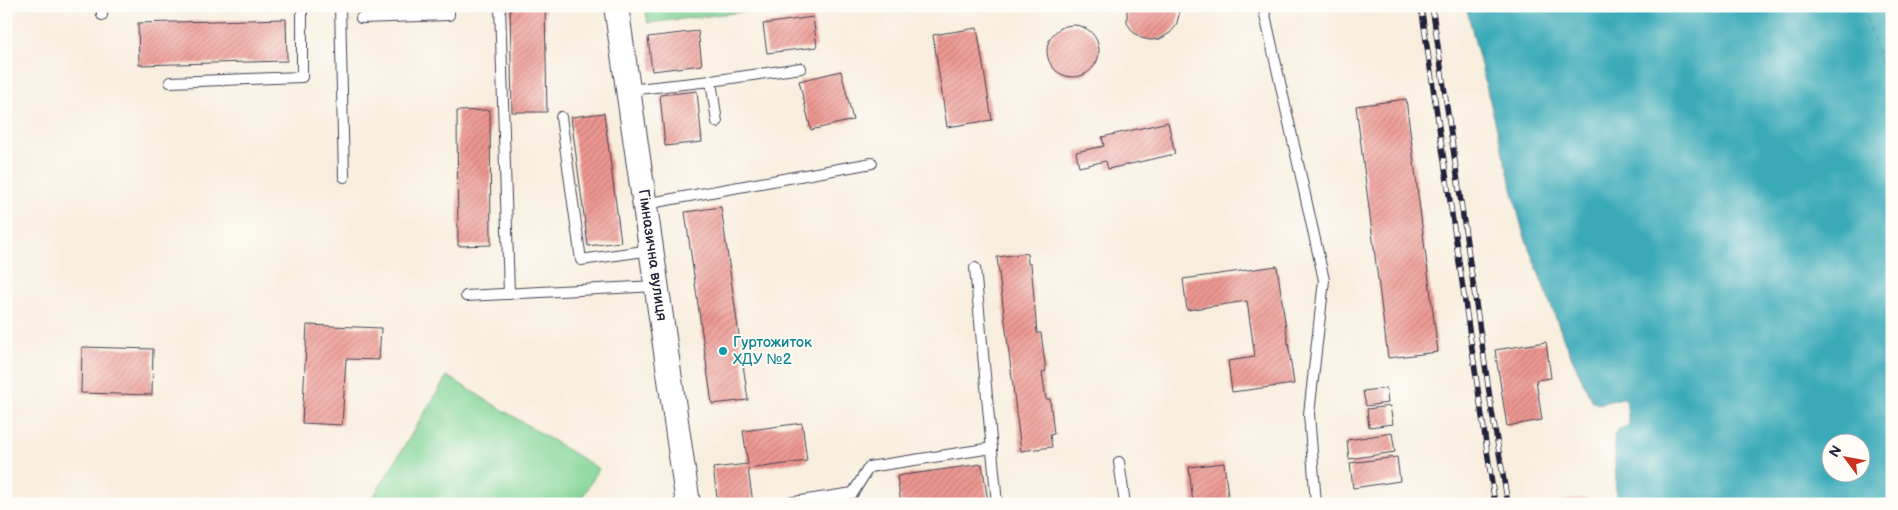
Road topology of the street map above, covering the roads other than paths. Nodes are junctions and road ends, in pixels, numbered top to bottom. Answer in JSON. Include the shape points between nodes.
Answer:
{"nodes":[{"id":1,"x":302,"y":6,"type":"edge"},
{"id":2,"x":340,"y":6,"type":"edge"},
{"id":3,"x":449,"y":6,"type":"edge"},
{"id":4,"x":500,"y":6,"type":"edge"},
{"id":5,"x":616,"y":6,"type":"edge"},
{"id":6,"x":1263,"y":6,"type":"edge"},
{"id":7,"x":361,"y":18,"type":"dead end"},
{"id":8,"x":801,"y":68,"type":"dead end"},
{"id":9,"x":711,"y":81,"type":"junction"},
{"id":10,"x":170,"y":82,"type":"dead end"},
{"id":11,"x":628,"y":90,"type":"junction"},
{"id":12,"x":560,"y":117,"type":"dead end"},
{"id":13,"x":717,"y":122,"type":"dead end"},
{"id":14,"x":872,"y":163,"type":"dead end"},
{"id":15,"x":344,"y":177,"type":"dead end"},
{"id":16,"x":645,"y":204,"type":"junction"},
{"id":17,"x":652,"y":250,"type":"junction"},
{"id":18,"x":975,"y":268,"type":"dead end"},
{"id":19,"x":657,"y":286,"type":"junction"},
{"id":20,"x":509,"y":294,"type":"junction"},
{"id":21,"x":466,"y":296,"type":"dead end"},
{"id":22,"x":992,"y":448,"type":"junction"},
{"id":23,"x":1119,"y":462,"type":"dead end"},
{"id":24,"x":688,"y":504,"type":"edge"},
{"id":25,"x":781,"y":504,"type":"edge"},
{"id":26,"x":997,"y":504,"type":"edge"},
{"id":27,"x":1125,"y":504,"type":"edge"},
{"id":28,"x":1316,"y":504,"type":"edge"}],
"edges":[{"from":1,"to":10,"type":"lane","via":[[302,77]]},
{"from":2,"to":15,"type":"lane"},
{"from":3,"to":7,"type":"lane","via":[[449,15]]},
{"from":4,"to":20,"type":"lane"},
{"from":5,"to":11,"type":"street","name":"Гімназична вулиця"},
{"from":6,"to":28,"type":"lane","via":[[1324,280],[1309,414]]},
{"from":8,"to":9,"type":"lane"},
{"from":9,"to":11,"type":"lane"},
{"from":9,"to":13,"type":"lane"},
{"from":11,"to":16,"type":"street","name":"Гімназична вулиця"},
{"from":12,"to":17,"type":"lane","via":[[580,260]]},
{"from":14,"to":16,"type":"lane"},
{"from":16,"to":17,"type":"street","name":"Гімназична вулиця"},
{"from":17,"to":19,"type":"street","name":"Гімназична вулиця"},
{"from":18,"to":22,"type":"lane"},
{"from":19,"to":20,"type":"lane"},
{"from":19,"to":24,"type":"street","name":"Гімназична вулиця"},
{"from":20,"to":21,"type":"lane"},
{"from":22,"to":25,"type":"lane","via":[[869,467],[853,492]]},
{"from":22,"to":26,"type":"lane"},
{"from":23,"to":27,"type":"lane"}]}
